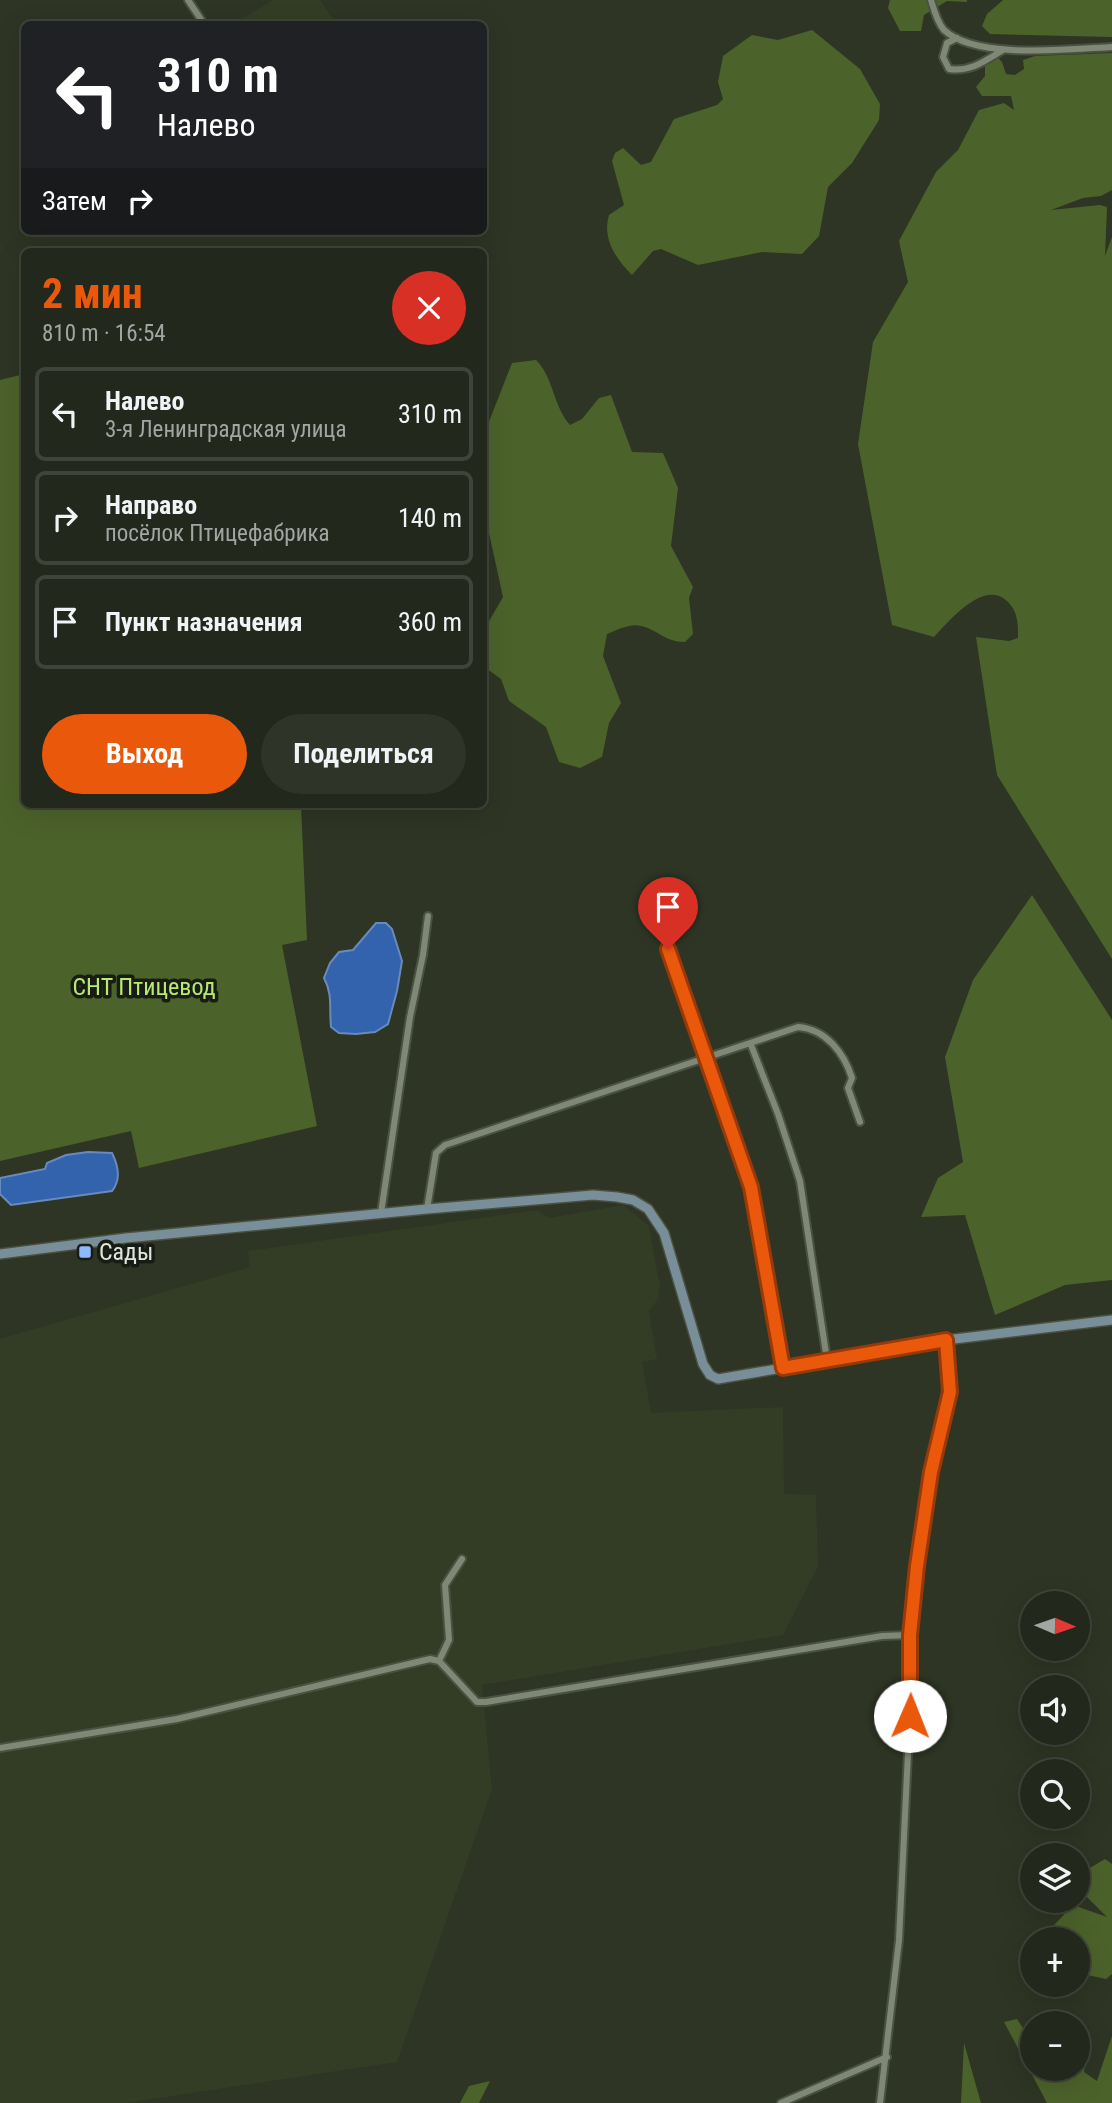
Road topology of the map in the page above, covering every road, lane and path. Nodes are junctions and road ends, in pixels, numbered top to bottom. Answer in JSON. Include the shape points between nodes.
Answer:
{"nodes":[{"id":1,"x":188,"y":0,"type":"edge"},
{"id":2,"x":931,"y":0,"type":"edge"},
{"id":3,"x":202,"y":21,"type":"edge"},
{"id":4,"x":957,"y":37,"type":"junction"},
{"id":5,"x":1112,"y":47,"type":"edge"},
{"id":6,"x":1003,"y":50,"type":"junction"},
{"id":7,"x":428,"y":916,"type":"dead end"},
{"id":8,"x":668,"y":949,"type":"dead end"},
{"id":9,"x":751,"y":1045,"type":"junction"},
{"id":10,"x":706,"y":1057,"type":"junction"},
{"id":11,"x":860,"y":1122,"type":"dead end"},
{"id":12,"x":426,"y":1209,"type":"junction"},
{"id":13,"x":381,"y":1213,"type":"junction"},
{"id":14,"x":0,"y":1254,"type":"edge"},
{"id":15,"x":1112,"y":1320,"type":"edge"},
{"id":16,"x":946,"y":1340,"type":"junction"},
{"id":17,"x":828,"y":1360,"type":"junction"},
{"id":18,"x":783,"y":1368,"type":"junction"},
{"id":19,"x":462,"y":1559,"type":"dead end"},
{"id":20,"x":910,"y":1635,"type":"junction"},
{"id":21,"x":439,"y":1661,"type":"junction"},
{"id":22,"x":0,"y":1748,"type":"edge"},
{"id":23,"x":887,"y":2057,"type":"junction"},
{"id":24,"x":781,"y":2103,"type":"edge"},
{"id":25,"x":880,"y":2103,"type":"edge"}],
"edges":[{"from":1,"to":3,"type":"street"},
{"from":2,"to":4,"type":"street","via":[[944,30]]},
{"from":4,"to":6,"type":"street"},
{"from":4,"to":6,"type":"street","via":[[947,43],[943,57],[949,69],[962,71]]},
{"from":5,"to":6,"type":"street"},
{"from":7,"to":13,"type":"street"},
{"from":8,"to":10,"type":"street"},
{"from":9,"to":10,"type":"street"},
{"from":9,"to":11,"type":"street","via":[[798,1027],[832,1042],[849,1067],[852,1078],[848,1088]]},
{"from":9,"to":17,"type":"street","via":[[800,1181]]},
{"from":10,"to":12,"type":"street","via":[[445,1145],[436,1153]]},
{"from":10,"to":18,"type":"street","via":[[751,1187]]},
{"from":12,"to":13,"type":"street"},
{"from":12,"to":18,"type":"street","via":[[593,1195],[633,1200],[648,1209],[664,1233],[710,1375],[731,1378]]},
{"from":13,"to":14,"type":"street"},
{"from":15,"to":16,"type":"street"},
{"from":16,"to":17,"type":"street"},
{"from":16,"to":20,"type":"street","via":[[950,1392],[931,1472]]},
{"from":17,"to":18,"type":"street"},
{"from":19,"to":21,"type":"street","via":[[445,1585],[449,1640]]},
{"from":20,"to":21,"type":"street","via":[[486,1702],[468,1695]]},
{"from":20,"to":23,"type":"street","via":[[906,1817]]},
{"from":21,"to":22,"type":"street","via":[[430,1659],[177,1719]]},
{"from":23,"to":24,"type":"street"},
{"from":23,"to":25,"type":"street"}]}
